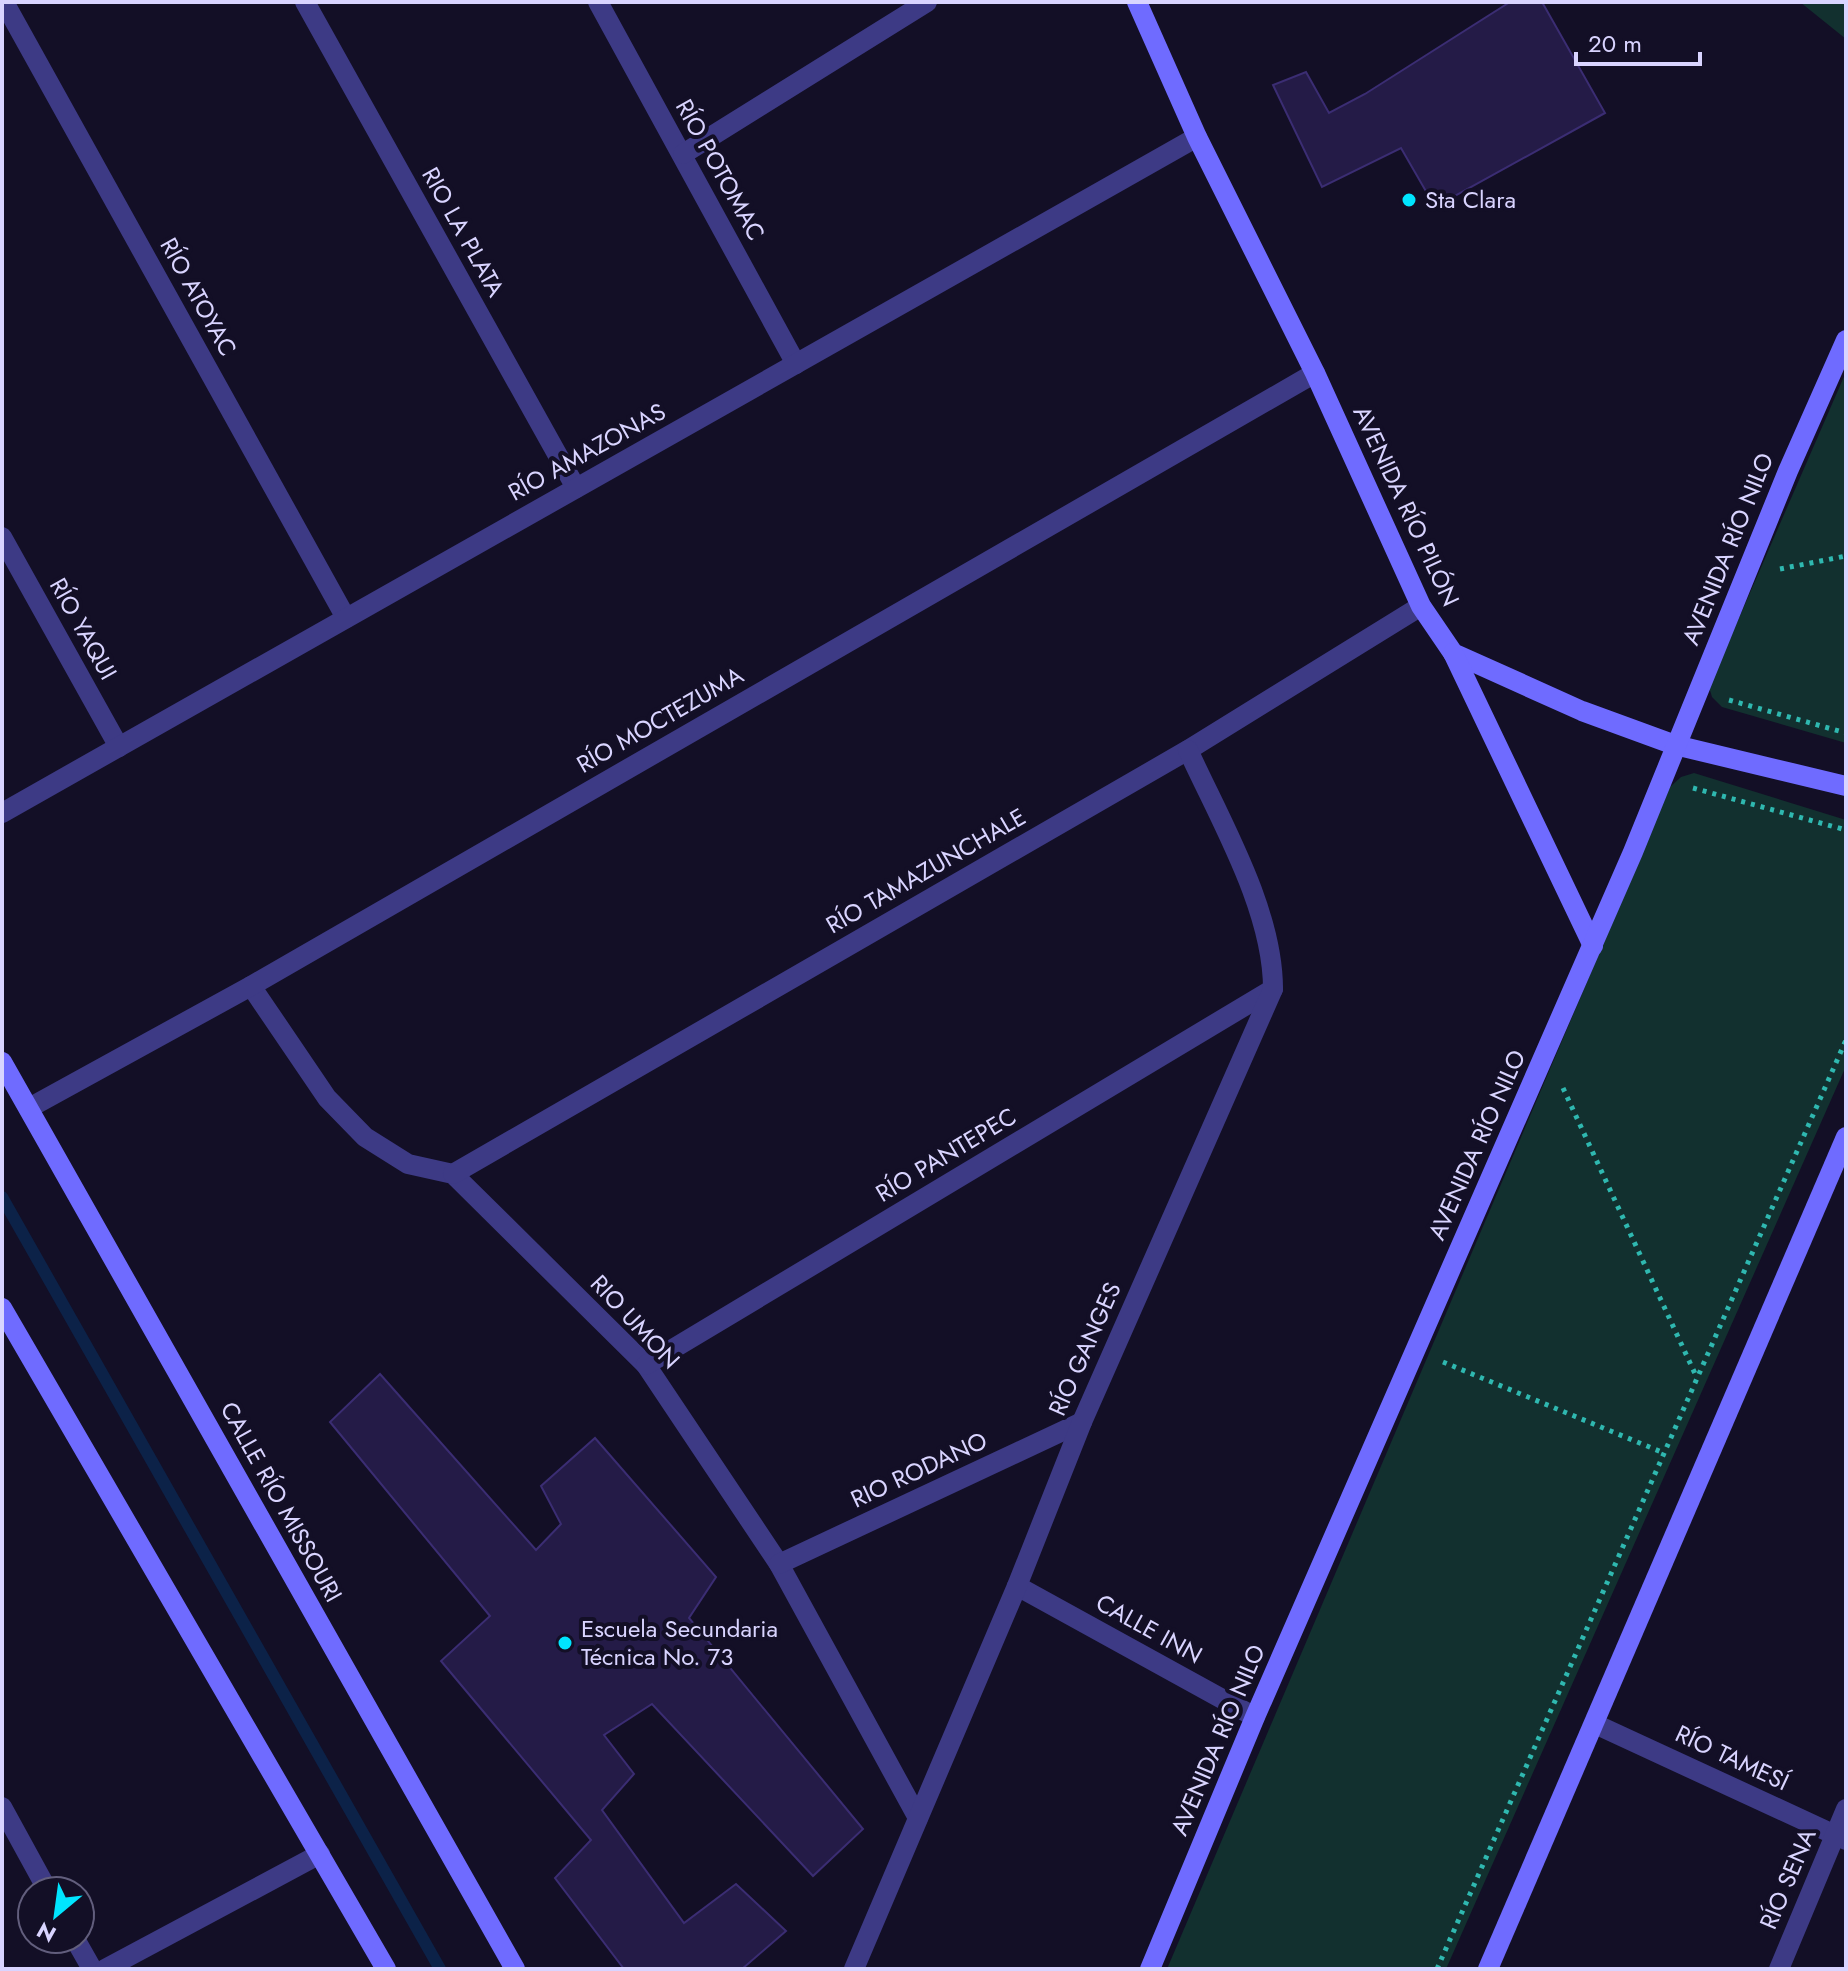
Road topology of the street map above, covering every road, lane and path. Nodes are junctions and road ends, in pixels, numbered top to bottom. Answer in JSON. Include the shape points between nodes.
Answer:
{"nodes":[{"id":1,"x":4,"y":2,"type":"edge"},
{"id":2,"x":305,"y":2,"type":"edge"},
{"id":3,"x":598,"y":2,"type":"edge"},
{"id":4,"x":927,"y":2,"type":"edge"},
{"id":5,"x":1137,"y":2,"type":"edge"},
{"id":6,"x":1197,"y":137,"type":"junction"},
{"id":7,"x":683,"y":154,"type":"junction"},
{"id":8,"x":1846,"y":340,"type":"edge"},
{"id":9,"x":796,"y":364,"type":"junction"},
{"id":10,"x":1315,"y":373,"type":"junction"},
{"id":11,"x":576,"y":488,"type":"junction"},
{"id":12,"x":2,"y":537,"type":"edge"},
{"id":13,"x":1846,"y":556,"type":"edge"},
{"id":14,"x":1768,"y":572,"type":"dead end"},
{"id":15,"x":1421,"y":606,"type":"junction"},
{"id":16,"x":346,"y":618,"type":"junction"},
{"id":17,"x":1453,"y":653,"type":"junction"},
{"id":18,"x":1722,"y":692,"type":"dead end"},
{"id":19,"x":1846,"y":733,"type":"edge"},
{"id":20,"x":1675,"y":745,"type":"junction"},
{"id":21,"x":119,"y":747,"type":"junction"},
{"id":22,"x":1188,"y":750,"type":"junction"},
{"id":23,"x":1846,"y":786,"type":"edge"},
{"id":24,"x":2,"y":813,"type":"edge"},
{"id":25,"x":1593,"y":946,"type":"junction"},
{"id":26,"x":251,"y":986,"type":"junction"},
{"id":27,"x":1273,"y":989,"type":"junction"},
{"id":28,"x":1846,"y":1040,"type":"edge"},
{"id":29,"x":2,"y":1062,"type":"edge"},
{"id":30,"x":1558,"y":1076,"type":"dead end"},
{"id":31,"x":29,"y":1108,"type":"junction"},
{"id":32,"x":1846,"y":1137,"type":"edge"},
{"id":33,"x":453,"y":1174,"type":"junction"},
{"id":34,"x":2,"y":1308,"type":"edge"},
{"id":35,"x":1437,"y":1359,"type":"dead end"},
{"id":36,"x":646,"y":1365,"type":"junction"},
{"id":37,"x":1697,"y":1378,"type":"junction"},
{"id":38,"x":1082,"y":1422,"type":"junction"},
{"id":39,"x":1664,"y":1453,"type":"junction"},
{"id":40,"x":779,"y":1564,"type":"junction"},
{"id":41,"x":1017,"y":1586,"type":"junction"},
{"id":42,"x":1255,"y":1717,"type":"junction"},
{"id":43,"x":1595,"y":1724,"type":"junction"},
{"id":44,"x":2,"y":1807,"type":"edge"},
{"id":45,"x":1846,"y":1809,"type":"edge"},
{"id":46,"x":918,"y":1818,"type":"junction"},
{"id":47,"x":1840,"y":1837,"type":"edge"},
{"id":48,"x":320,"y":1854,"type":"junction"},
{"id":49,"x":39,"y":1875,"type":"edge"},
{"id":50,"x":105,"y":1969,"type":"edge"},
{"id":51,"x":386,"y":1969,"type":"edge"},
{"id":52,"x":515,"y":1969,"type":"edge"},
{"id":53,"x":854,"y":1969,"type":"edge"},
{"id":54,"x":1150,"y":1969,"type":"edge"},
{"id":55,"x":1437,"y":1969,"type":"edge"},
{"id":56,"x":1488,"y":1969,"type":"edge"},
{"id":57,"x":1779,"y":1969,"type":"edge"}],
"edges":[{"from":1,"to":16,"type":"street","name":"RÍO ATOYAC"},
{"from":2,"to":11,"type":"street","name":"RIO LA PLATA"},
{"from":3,"to":7,"type":"street","name":"RÍO POTOMAC"},
{"from":4,"to":7,"type":"street"},
{"from":5,"to":6,"type":"street","name":"AVENIDA RÍO PILÓN"},
{"from":6,"to":9,"type":"street","name":"RÍO AMAZONAS"},
{"from":6,"to":10,"type":"street","name":"AVENIDA RÍO PILÓN"},
{"from":7,"to":9,"type":"street","name":"RÍO POTOMAC"},
{"from":8,"to":20,"type":"street","name":"AVENIDA RÍO NILO"},
{"from":9,"to":11,"type":"street","name":"RÍO AMAZONAS"},
{"from":10,"to":15,"type":"street","name":"AVENIDA RÍO PILÓN"},
{"from":10,"to":26,"type":"street","name":"RÍO MOCTEZUMA"},
{"from":11,"to":16,"type":"street","name":"RÍO AMAZONAS"},
{"from":12,"to":21,"type":"street","name":"RÍO YAQUI"},
{"from":13,"to":14,"type":"path"},
{"from":15,"to":17,"type":"street","name":"AVENIDA RÍO PILÓN"},
{"from":15,"to":22,"type":"street","name":"RÍO TAMAZUNCHALE"},
{"from":16,"to":21,"type":"street","name":"RÍO AMAZONAS"},
{"from":17,"to":20,"type":"street","via":[[1582,711]]},
{"from":17,"to":25,"type":"street","name":"AVENIDA RÍO PILÓN"},
{"from":18,"to":19,"type":"path","via":[[1728,700]]},
{"from":20,"to":23,"type":"street"},
{"from":20,"to":25,"type":"street","name":"AVENIDA RÍO NILO"},
{"from":21,"to":24,"type":"street","name":"RÍO AMAZONAS"},
{"from":22,"to":27,"type":"street","name":"RÍO GANGES","via":[[1265,926]]},
{"from":22,"to":33,"type":"street","name":"RÍO TAMAZUNCHALE"},
{"from":25,"to":42,"type":"street","name":"AVENIDA RÍO NILO"},
{"from":26,"to":31,"type":"street","name":"RÍO MOCTEZUMA"},
{"from":26,"to":33,"type":"street","via":[[327,1098],[365,1137],[408,1164]]},
{"from":27,"to":36,"type":"street","name":"RÍO PANTEPEC"},
{"from":27,"to":38,"type":"street","name":"RÍO GANGES"},
{"from":28,"to":37,"type":"path"},
{"from":29,"to":31,"type":"street","name":"CALLE RÍO MISSOURI"},
{"from":30,"to":37,"type":"path"},
{"from":31,"to":52,"type":"street","name":"CALLE RÍO MISSOURI"},
{"from":32,"to":43,"type":"street"},
{"from":33,"to":36,"type":"street","name":"RIO UMON"},
{"from":34,"to":48,"type":"street"},
{"from":35,"to":39,"type":"path"},
{"from":36,"to":40,"type":"street","name":"RIO UMON"},
{"from":37,"to":39,"type":"path"},
{"from":38,"to":40,"type":"street","name":"RIO RODANO"},
{"from":38,"to":41,"type":"street","name":"RÍO GANGES"},
{"from":39,"to":55,"type":"path"},
{"from":40,"to":46,"type":"street","name":"RIO UMON"},
{"from":41,"to":42,"type":"street","name":"CALLE INN"},
{"from":41,"to":46,"type":"street","name":"RÍO GANGES"},
{"from":42,"to":54,"type":"street","name":"AVENIDA RÍO NILO"},
{"from":43,"to":47,"type":"street","name":"RÍO TAMESÍ"},
{"from":43,"to":56,"type":"street"},
{"from":44,"to":49,"type":"street"},
{"from":45,"to":47,"type":"street","name":"RÍO SENA"},
{"from":46,"to":53,"type":"street","name":"RÍO GANGES"},
{"from":47,"to":57,"type":"street","name":"RÍO SENA"},
{"from":48,"to":50,"type":"street"},
{"from":48,"to":51,"type":"street"}]}
